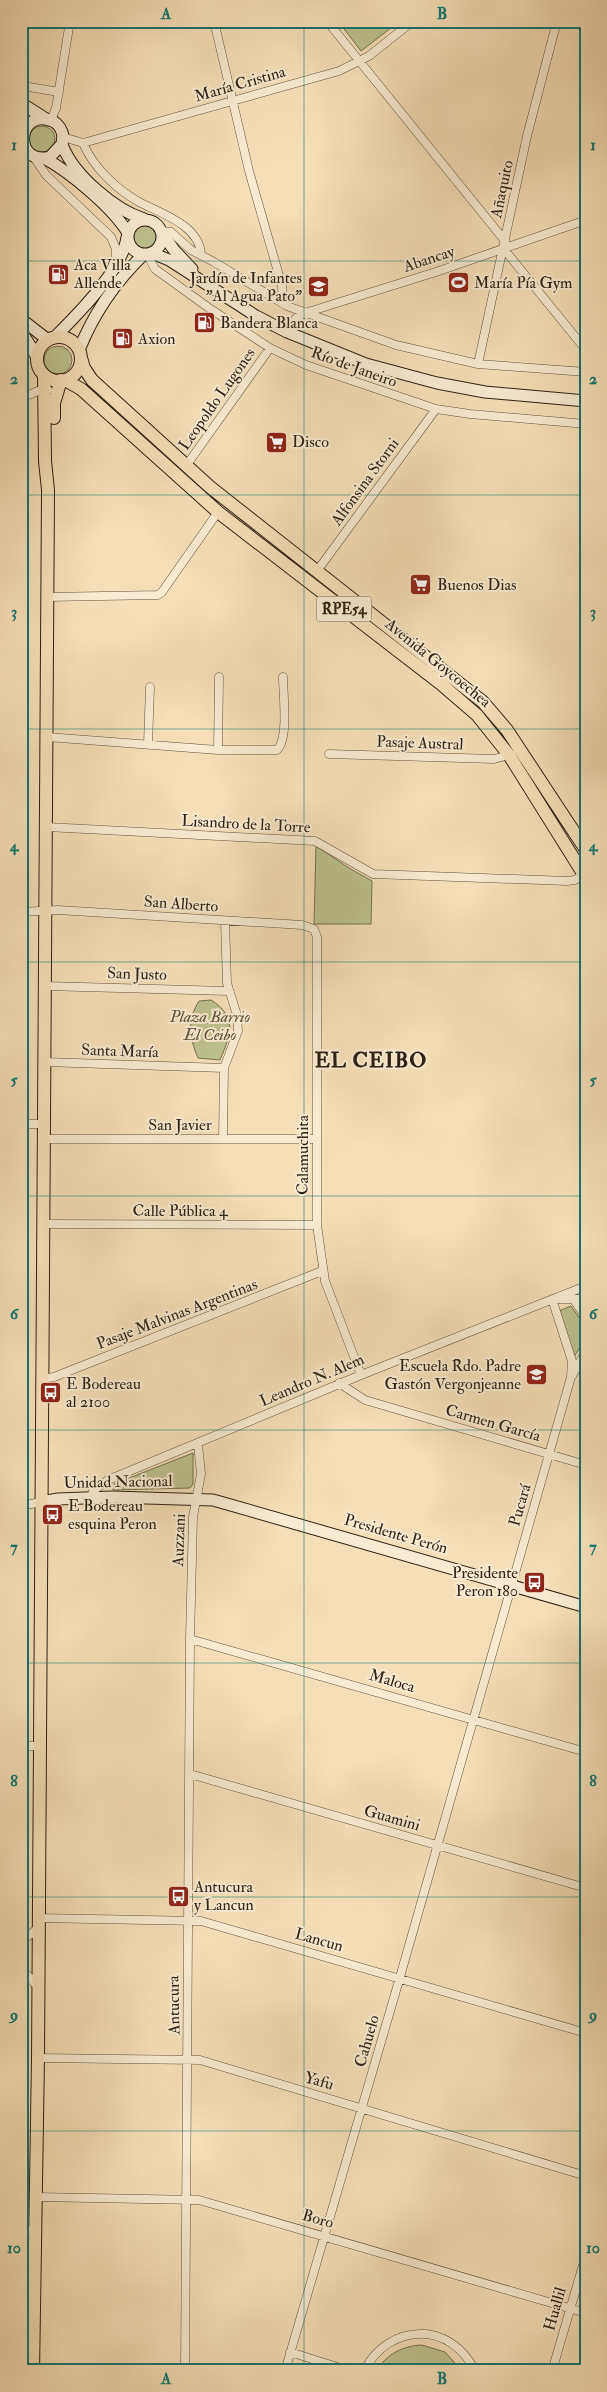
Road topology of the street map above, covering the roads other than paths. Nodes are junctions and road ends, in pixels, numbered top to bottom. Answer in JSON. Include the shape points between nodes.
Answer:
{"nodes":[{"id":1,"x":70,"y":21,"type":"edge"},
{"id":2,"x":214,"y":21,"type":"edge"},
{"id":3,"x":327,"y":21,"type":"edge"},
{"id":4,"x":414,"y":21,"type":"edge"},
{"id":5,"x":557,"y":21,"type":"edge"},
{"id":6,"x":582,"y":21,"type":"edge"},
{"id":7,"x":586,"y":30,"type":"edge"},
{"id":8,"x":359,"y":62,"type":"junction"},
{"id":9,"x":21,"y":82,"type":"edge"},
{"id":10,"x":58,"y":92,"type":"junction"},
{"id":11,"x":232,"y":100,"type":"junction"},
{"id":12,"x":21,"y":103,"type":"edge"},
{"id":13,"x":49,"y":120,"type":"junction"},
{"id":14,"x":22,"y":135,"type":"edge"},
{"id":15,"x":62,"y":141,"type":"junction"},
{"id":16,"x":83,"y":143,"type":"junction"},
{"id":17,"x":27,"y":155,"type":"edge"},
{"id":18,"x":44,"y":158,"type":"junction"},
{"id":19,"x":144,"y":219,"type":"junction"},
{"id":20,"x":586,"y":220,"type":"edge"},
{"id":21,"x":162,"y":232,"type":"junction"},
{"id":22,"x":127,"y":235,"type":"junction"},
{"id":23,"x":504,"y":244,"type":"junction"},
{"id":24,"x":148,"y":254,"type":"junction"},
{"id":25,"x":201,"y":255,"type":"junction"},
{"id":26,"x":116,"y":264,"type":"junction"},
{"id":27,"x":206,"y":283,"type":"junction"},
{"id":28,"x":284,"y":304,"type":"junction"},
{"id":29,"x":305,"y":313,"type":"junction"},
{"id":30,"x":21,"y":320,"type":"edge"},
{"id":31,"x":21,"y":331,"type":"edge"},
{"id":32,"x":287,"y":332,"type":"junction"},
{"id":33,"x":51,"y":339,"type":"junction"},
{"id":34,"x":270,"y":348,"type":"junction"},
{"id":35,"x":586,"y":350,"type":"edge"},
{"id":36,"x":37,"y":357,"type":"junction"},
{"id":37,"x":80,"y":362,"type":"junction"},
{"id":38,"x":478,"y":364,"type":"junction"},
{"id":39,"x":586,"y":372,"type":"edge"},
{"id":40,"x":43,"y":374,"type":"junction"},
{"id":41,"x":57,"y":385,"type":"junction"},
{"id":42,"x":485,"y":392,"type":"junction"},
{"id":43,"x":586,"y":393,"type":"edge"},
{"id":44,"x":23,"y":397,"type":"edge"},
{"id":45,"x":586,"y":402,"type":"edge"},
{"id":46,"x":436,"y":409,"type":"junction"},
{"id":47,"x":586,"y":424,"type":"edge"},
{"id":48,"x":186,"y":466,"type":"junction"},
{"id":49,"x":218,"y":512,"type":"junction"},
{"id":50,"x":317,"y":571,"type":"junction"},
{"id":51,"x":47,"y":597,"type":"junction"},
{"id":52,"x":219,"y":677,"type":"dead end"},
{"id":53,"x":283,"y":677,"type":"dead end"},
{"id":54,"x":150,"y":687,"type":"dead end"},
{"id":55,"x":47,"y":737,"type":"junction"},
{"id":56,"x":148,"y":744,"type":"junction"},
{"id":57,"x":218,"y":750,"type":"junction"},
{"id":58,"x":329,"y":754,"type":"dead end"},
{"id":59,"x":508,"y":755,"type":"junction"},
{"id":60,"x":47,"y":827,"type":"junction"},
{"id":61,"x":586,"y":850,"type":"edge"},
{"id":62,"x":585,"y":874,"type":"edge"},
{"id":63,"x":21,"y":912,"type":"edge"},
{"id":64,"x":46,"y":912,"type":"junction"},
{"id":65,"x":225,"y":921,"type":"junction"},
{"id":66,"x":314,"y":929,"type":"joint"},
{"id":67,"x":45,"y":986,"type":"junction"},
{"id":68,"x":228,"y":991,"type":"junction"},
{"id":69,"x":45,"y":1062,"type":"junction"},
{"id":70,"x":224,"y":1068,"type":"junction"},
{"id":71,"x":21,"y":1124,"type":"edge"},
{"id":72,"x":44,"y":1124,"type":"junction"},
{"id":73,"x":44,"y":1139,"type":"junction"},
{"id":74,"x":224,"y":1139,"type":"junction"},
{"id":75,"x":316,"y":1139,"type":"junction"},
{"id":76,"x":43,"y":1224,"type":"junction"},
{"id":77,"x":317,"y":1225,"type":"junction"},
{"id":78,"x":322,"y":1271,"type":"junction"},
{"id":79,"x":586,"y":1286,"type":"edge"},
{"id":80,"x":571,"y":1296,"type":"junction"},
{"id":81,"x":552,"y":1299,"type":"junction"},
{"id":82,"x":586,"y":1299,"type":"edge"},
{"id":83,"x":586,"y":1317,"type":"edge"},
{"id":84,"x":586,"y":1351,"type":"edge"},
{"id":85,"x":361,"y":1374,"type":"junction"},
{"id":86,"x":571,"y":1377,"type":"junction"},
{"id":87,"x":42,"y":1379,"type":"junction"},
{"id":88,"x":339,"y":1383,"type":"junction"},
{"id":89,"x":198,"y":1444,"type":"junction"},
{"id":90,"x":549,"y":1454,"type":"junction"},
{"id":91,"x":586,"y":1465,"type":"edge"},
{"id":92,"x":91,"y":1498,"type":"junction"},
{"id":93,"x":196,"y":1498,"type":"junction"},
{"id":94,"x":41,"y":1502,"type":"junction"},
{"id":95,"x":21,"y":1506,"type":"edge"},
{"id":96,"x":512,"y":1584,"type":"junction"},
{"id":97,"x":586,"y":1607,"type":"edge"},
{"id":98,"x":190,"y":1639,"type":"junction"},
{"id":99,"x":474,"y":1718,"type":"junction"},
{"id":100,"x":21,"y":1746,"type":"edge"},
{"id":101,"x":39,"y":1746,"type":"junction"},
{"id":102,"x":586,"y":1752,"type":"edge"},
{"id":103,"x":190,"y":1774,"type":"junction"},
{"id":104,"x":438,"y":1845,"type":"junction"},
{"id":105,"x":586,"y":1888,"type":"edge"},
{"id":106,"x":187,"y":1919,"type":"junction"},
{"id":107,"x":38,"y":1923,"type":"junction"},
{"id":108,"x":21,"y":1942,"type":"edge"},
{"id":109,"x":21,"y":1968,"type":"edge"},
{"id":110,"x":400,"y":1977,"type":"junction"},
{"id":111,"x":37,"y":1986,"type":"junction"},
{"id":112,"x":586,"y":2033,"type":"edge"},
{"id":113,"x":38,"y":2058,"type":"junction"},
{"id":114,"x":189,"y":2060,"type":"junction"},
{"id":115,"x":363,"y":2108,"type":"junction"},
{"id":116,"x":586,"y":2176,"type":"edge"},
{"id":117,"x":36,"y":2197,"type":"junction"},
{"id":118,"x":187,"y":2199,"type":"junction"},
{"id":119,"x":21,"y":2230,"type":"edge"},
{"id":120,"x":35,"y":2231,"type":"junction"},
{"id":121,"x":324,"y":2235,"type":"junction"},
{"id":122,"x":586,"y":2255,"type":"edge"},
{"id":123,"x":570,"y":2309,"type":"junction"},
{"id":124,"x":586,"y":2313,"type":"edge"},
{"id":125,"x":290,"y":2352,"type":"junction"},
{"id":126,"x":33,"y":2371,"type":"edge"},
{"id":127,"x":185,"y":2371,"type":"edge"},
{"id":128,"x":285,"y":2371,"type":"edge"},
{"id":129,"x":350,"y":2371,"type":"edge"},
{"id":130,"x":364,"y":2371,"type":"edge"},
{"id":131,"x":475,"y":2371,"type":"edge"},
{"id":132,"x":552,"y":2371,"type":"edge"}],
"edges":[{"from":1,"to":10,"type":"street"},
{"from":2,"to":11,"type":"street"},
{"from":3,"to":8,"type":"street"},
{"from":4,"to":8,"type":"street","name":"María Cristina"},
{"from":5,"to":23,"type":"street","name":"Añaquito","via":[[527,136]]},
{"from":6,"to":7,"type":"main road"},
{"from":8,"to":11,"type":"street","name":"María Cristina","via":[[339,71]]},
{"from":8,"to":23,"type":"street"},
{"from":9,"to":10,"type":"street"},
{"from":10,"to":13,"type":"street"},
{"from":11,"to":16,"type":"street","name":"María Cristina"},
{"from":11,"to":28,"type":"street","via":[[248,171],[282,286]]},
{"from":12,"to":13,"type":"main road"},
{"from":13,"to":14,"type":"main road","via":[[34,120]]},
{"from":13,"to":15,"type":"main road","via":[[59,127]]},
{"from":14,"to":17,"type":"main road"},
{"from":15,"to":16,"type":"street"},
{"from":15,"to":18,"type":"main road","via":[[55,154]]},
{"from":15,"to":19,"type":"main road","via":[[80,174],[122,210]]},
{"from":16,"to":25,"type":"street","via":[[92,162],[111,181],[147,205],[171,216],[199,243]]},
{"from":17,"to":18,"type":"main road"},
{"from":17,"to":26,"type":"street","via":[[111,237],[116,249]]},
{"from":18,"to":22,"type":"main road","via":[[73,178],[114,216]]},
{"from":19,"to":21,"type":"main road","via":[[154,222]]},
{"from":19,"to":22,"type":"main road","via":[[132,225]]},
{"from":20,"to":23,"type":"street","name":"Abancay"},
{"from":21,"to":24,"type":"main road","via":[[161,245]]},
{"from":21,"to":25,"type":"street","via":[[171,232]]},
{"from":21,"to":27,"type":"main road","via":[[178,255]]},
{"from":22,"to":24,"type":"main road","via":[[130,247]]},
{"from":22,"to":26,"type":"main road","via":[[126,250]]},
{"from":23,"to":29,"type":"street","name":"Abancay","via":[[439,271]]},
{"from":23,"to":35,"type":"street"},
{"from":23,"to":38,"type":"street","name":"Añaquito"},
{"from":24,"to":27,"type":"main road","via":[[164,257]]},
{"from":24,"to":34,"type":"street","name":"Río de Janeiro","via":[[155,269]]},
{"from":24,"to":37,"type":"main road","via":[[134,264],[94,316]]},
{"from":25,"to":28,"type":"street"},
{"from":26,"to":33,"type":"main road","via":[[78,314]]},
{"from":27,"to":32,"type":"main road"},
{"from":28,"to":29,"type":"street"},
{"from":29,"to":32,"type":"street","name":"Abancay","via":[[296,318]]},
{"from":29,"to":38,"type":"street","via":[[403,347]]},
{"from":30,"to":33,"type":"main road","number":"RPE54"},
{"from":31,"to":36,"type":"main road"},
{"from":32,"to":42,"type":"main road","via":[[366,364],[437,384]]},
{"from":33,"to":36,"type":"main road","via":[[40,347]]},
{"from":33,"to":37,"type":"main road","number":"RPE54","via":[[69,340]]},
{"from":34,"to":46,"type":"street","name":"Río de Janeiro","via":[[306,365]]},
{"from":34,"to":48,"type":"street","name":"Leopoldo Lugones"},
{"from":36,"to":40,"type":"main road"},
{"from":37,"to":41,"type":"main road"},
{"from":37,"to":48,"type":"main road","name":"Avenida Goycoechea","number":"RPE54","via":[[92,380]]},
{"from":38,"to":39,"type":"street"},
{"from":40,"to":41,"type":"main road","number":"RPE54"},
{"from":40,"to":44,"type":"street"},
{"from":41,"to":44,"type":"street"},
{"from":41,"to":49,"type":"main road","name":"Avenida Goycoechea","number":"RPE54","via":[[81,389]]},
{"from":41,"to":51,"type":"main road","via":[[53,464],[48,490]]},
{"from":42,"to":43,"type":"main road"},
{"from":42,"to":45,"type":"main road"},
{"from":46,"to":47,"type":"street","name":"Río de Janeiro"},
{"from":46,"to":50,"type":"street","name":"Alfonsina Storni"},
{"from":48,"to":50,"type":"main road","name":"Avenida Goycoechea","number":"RPE54"},
{"from":49,"to":51,"type":"street","via":[[158,595]]},
{"from":49,"to":59,"type":"main road","name":"Avenida Goycoechea","number":"RPE54","via":[[462,701],[488,727]]},
{"from":50,"to":61,"type":"main road","name":"Avenida Goycoechea","number":"RPE54","via":[[483,702],[507,730]]},
{"from":51,"to":55,"type":"main road"},
{"from":52,"to":57,"type":"street"},
{"from":53,"to":57,"type":"street","via":[[282,746],[276,750]]},
{"from":54,"to":56,"type":"street"},
{"from":55,"to":56,"type":"street"},
{"from":55,"to":60,"type":"main road"},
{"from":56,"to":57,"type":"street"},
{"from":58,"to":59,"type":"street","name":"Pasaje Austral","via":[[494,759]]},
{"from":59,"to":62,"type":"main road","name":"Avenida Goycoechea","number":"RPE54"},
{"from":60,"to":62,"type":"street","name":"Lisandro de la Torre","via":[[315,841],[373,874],[567,881]]},
{"from":60,"to":64,"type":"main road"},
{"from":63,"to":64,"type":"street","name":"San Alberto"},
{"from":64,"to":65,"type":"street","name":"San Alberto","via":[[58,910]]},
{"from":64,"to":67,"type":"main road"},
{"from":65,"to":66,"type":"street","name":"San Alberto","via":[[302,925]]},
{"from":65,"to":68,"type":"street"},
{"from":66,"to":75,"type":"street","name":"Calamuchita","via":[[317,937],[318,1038]]},
{"from":67,"to":68,"type":"street","name":"San Justo"},
{"from":67,"to":69,"type":"main road"},
{"from":68,"to":70,"type":"street","via":[[237,1015],[238,1031]]},
{"from":69,"to":70,"type":"street","name":"Santa María"},
{"from":69,"to":72,"type":"main road"},
{"from":70,"to":74,"type":"street"},
{"from":71,"to":72,"type":"street"},
{"from":72,"to":73,"type":"main road"},
{"from":73,"to":74,"type":"street","name":"San Javier"},
{"from":73,"to":76,"type":"main road"},
{"from":74,"to":75,"type":"street","name":"San Javier"},
{"from":75,"to":77,"type":"street","name":"Calamuchita"},
{"from":76,"to":77,"type":"street","name":"Calle Pública 4"},
{"from":76,"to":87,"type":"main road"},
{"from":77,"to":78,"type":"street","name":"Calamuchita"},
{"from":78,"to":85,"type":"street","name":"Calamuchita"},
{"from":78,"to":87,"type":"street","name":"Pasaje Malvinas Argentinas"},
{"from":79,"to":80,"type":"street","name":"Leandro N. Alem"},
{"from":80,"to":81,"type":"street","name":"Leandro N. Alem"},
{"from":80,"to":82,"type":"street","name":"Leandro N. Alem"},
{"from":80,"to":83,"type":"street"},
{"from":81,"to":85,"type":"street","name":"Leandro N. Alem"},
{"from":81,"to":86,"type":"street","name":"Pucará","via":[[571,1357]]},
{"from":84,"to":86,"type":"street"},
{"from":85,"to":88,"type":"street","name":"Leandro N. Alem"},
{"from":86,"to":90,"type":"street","name":"Pucará"},
{"from":87,"to":94,"type":"main road"},
{"from":88,"to":89,"type":"street","name":"Leandro N. Alem"},
{"from":88,"to":90,"type":"street","name":"Carmen García","via":[[365,1400]]},
{"from":89,"to":92,"type":"street","name":"Leandro N. Alem","via":[[108,1480],[93,1491]]},
{"from":89,"to":93,"type":"street","name":"Auzzani","via":[[201,1474]]},
{"from":90,"to":91,"type":"street","name":"Carmen García"},
{"from":90,"to":96,"type":"street","name":"Pucará"},
{"from":92,"to":93,"type":"main road","name":"Unidad Nacional"},
{"from":92,"to":94,"type":"main road","name":"Unidad Nacional"},
{"from":93,"to":96,"type":"main road","name":"Presidente Perón","via":[[221,1502]]},
{"from":93,"to":98,"type":"street","name":"Auzzani"},
{"from":94,"to":95,"type":"street"},
{"from":94,"to":101,"type":"main road"},
{"from":96,"to":97,"type":"main road","name":"Presidente Perón"},
{"from":96,"to":99,"type":"street","name":"Pucará"},
{"from":98,"to":99,"type":"street","name":"Maloca"},
{"from":98,"to":103,"type":"street","name":"Antucura"},
{"from":99,"to":102,"type":"street","name":"Maloca"},
{"from":99,"to":104,"type":"street","name":"Cahuelo"},
{"from":100,"to":101,"type":"street"},
{"from":101,"to":107,"type":"main road"},
{"from":103,"to":104,"type":"street","name":"Guamini"},
{"from":103,"to":106,"type":"street","name":"Antucura"},
{"from":104,"to":105,"type":"street","name":"Guamini"},
{"from":104,"to":110,"type":"street","name":"Cahuelo"},
{"from":106,"to":107,"type":"street","name":"Lancun"},
{"from":106,"to":110,"type":"street","name":"Lancun"},
{"from":106,"to":114,"type":"street","name":"Antucura"},
{"from":107,"to":108,"type":"street"},
{"from":107,"to":111,"type":"main road"},
{"from":109,"to":111,"type":"street"},
{"from":110,"to":112,"type":"street","name":"Lancun"},
{"from":110,"to":115,"type":"street","name":"Cahuelo"},
{"from":111,"to":113,"type":"main road"},
{"from":113,"to":114,"type":"street","name":"Yafu"},
{"from":113,"to":117,"type":"main road"},
{"from":114,"to":115,"type":"street","name":"Yafu","via":[[200,2060]]},
{"from":114,"to":118,"type":"street","name":"Antucura"},
{"from":115,"to":116,"type":"street","name":"Yafu"},
{"from":115,"to":121,"type":"street","name":"Cahuelo"},
{"from":117,"to":118,"type":"street","name":"Boro"},
{"from":117,"to":120,"type":"main road"},
{"from":118,"to":121,"type":"street","name":"Boro"},
{"from":118,"to":127,"type":"street","name":"Antucura"},
{"from":119,"to":120,"type":"street"},
{"from":120,"to":126,"type":"main road"},
{"from":121,"to":123,"type":"street","name":"Boro"},
{"from":121,"to":125,"type":"street","name":"Cahuelo"},
{"from":122,"to":123,"type":"street","name":"Huallil"},
{"from":123,"to":124,"type":"street","name":"Boro"},
{"from":123,"to":132,"type":"street","name":"Huallil"},
{"from":125,"to":128,"type":"street","name":"Cahuelo"},
{"from":125,"to":129,"type":"street"},
{"from":130,"to":131,"type":"street","via":[[373,2355],[388,2343],[405,2336],[424,2334],[442,2338],[458,2348]]}]}
